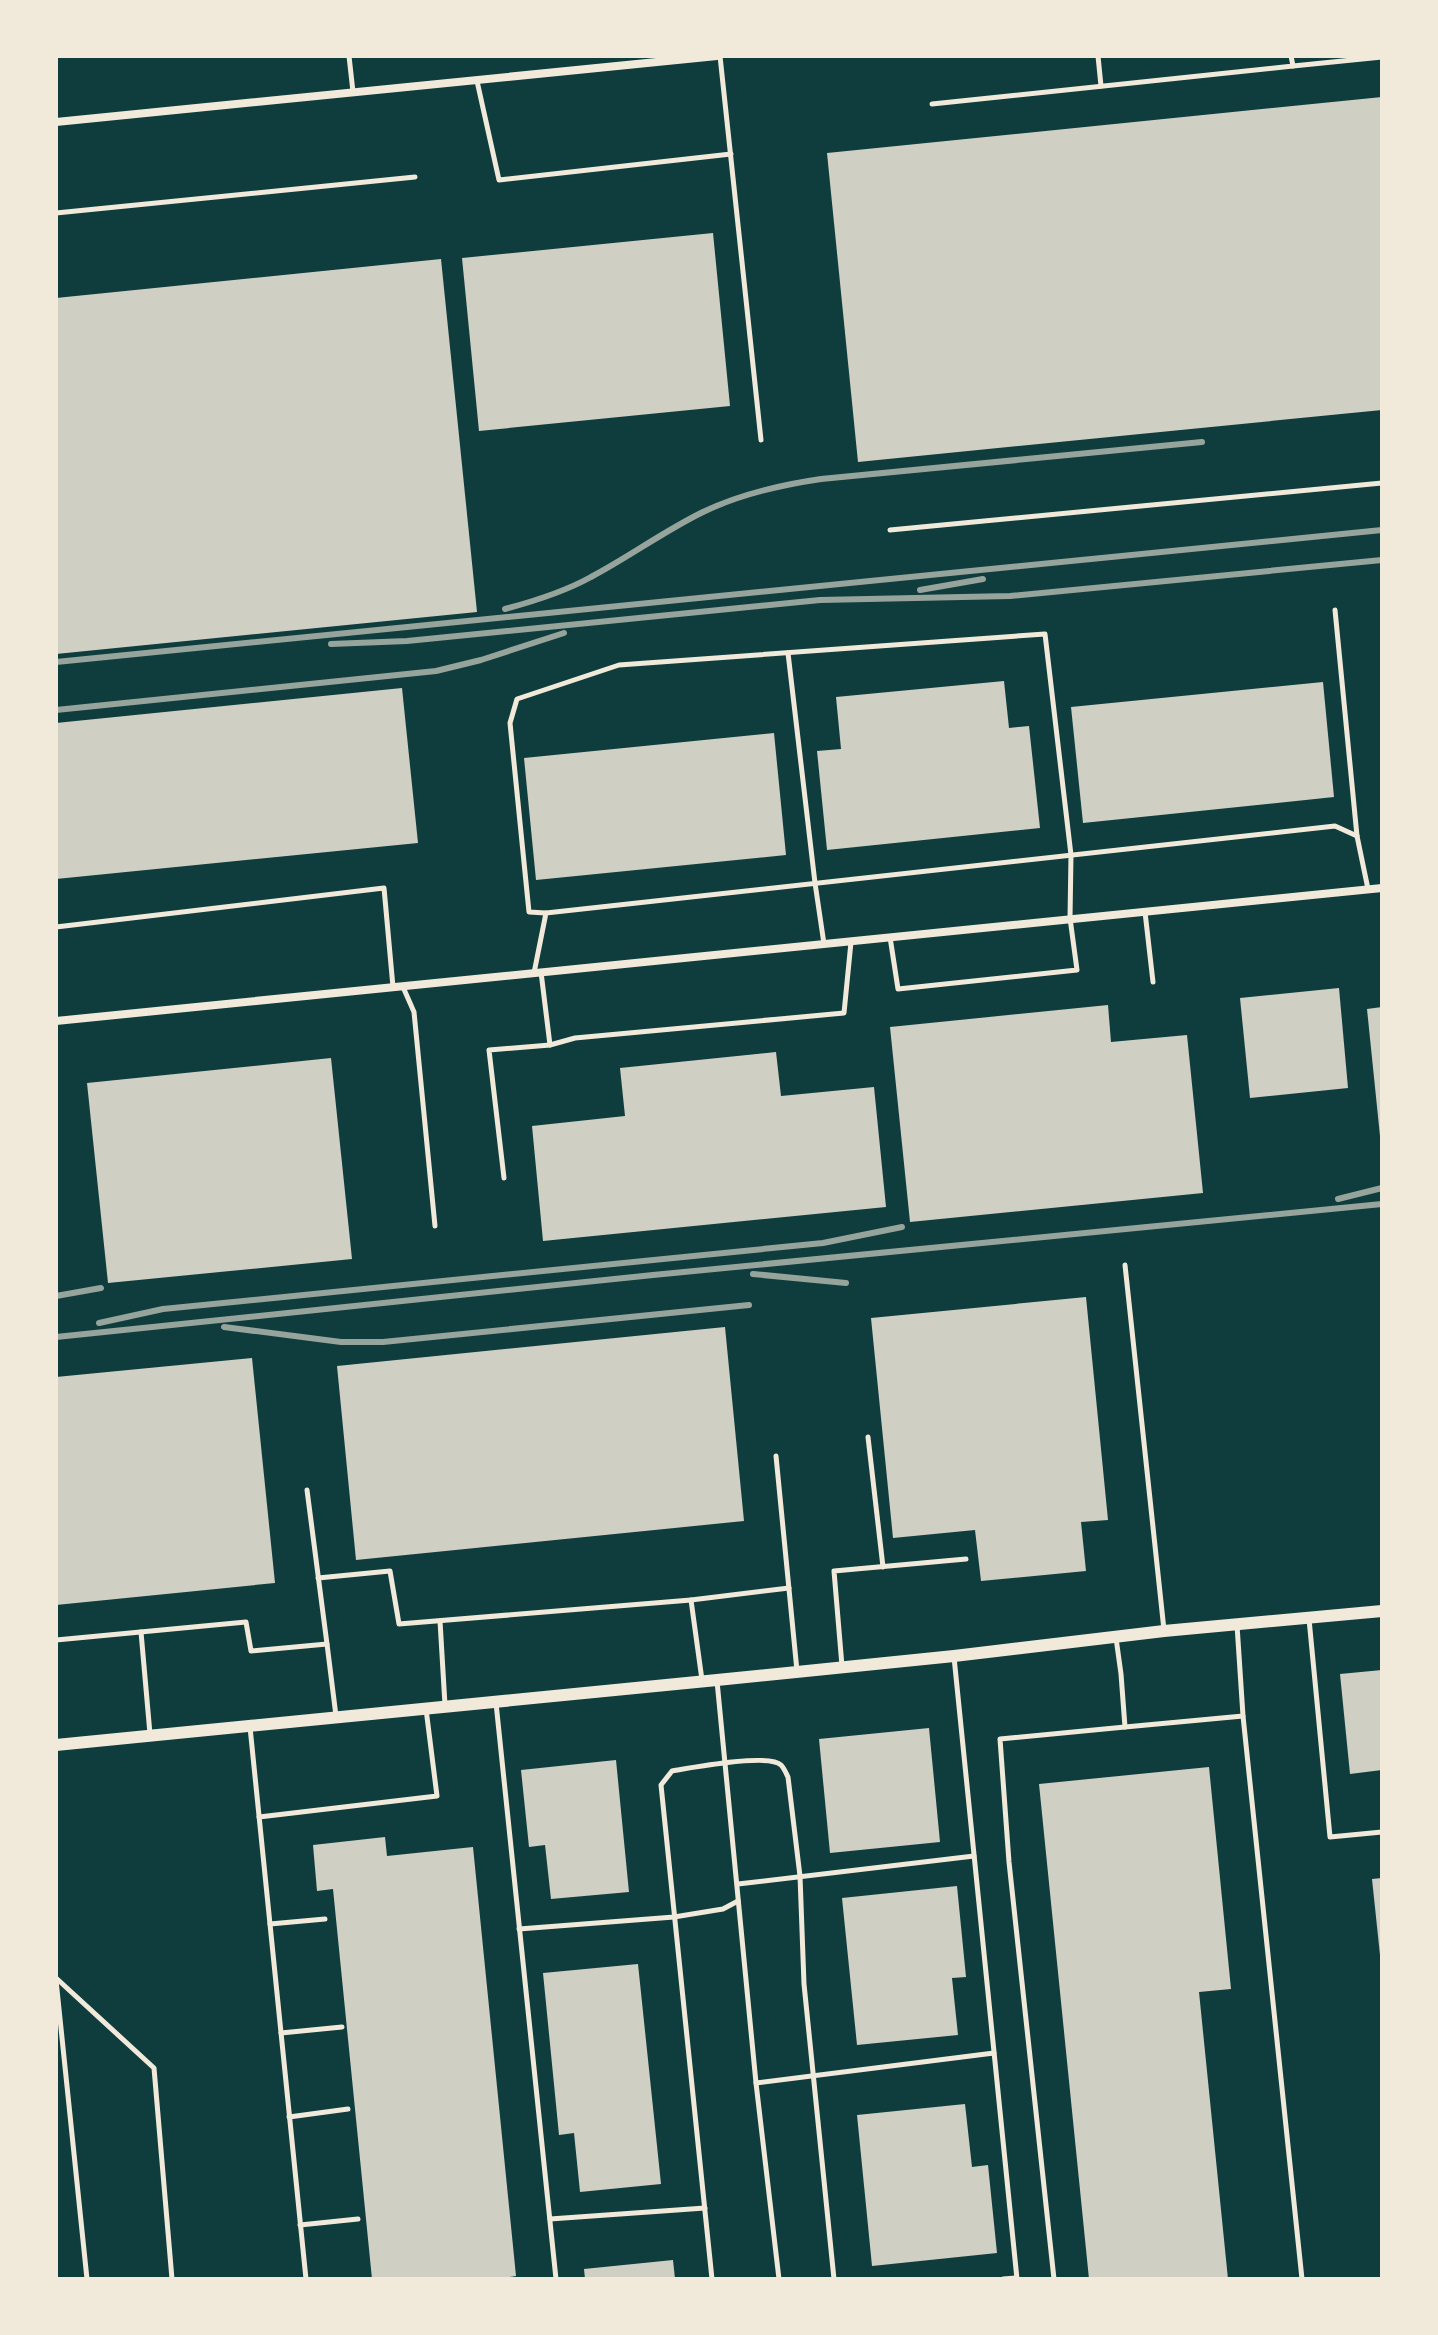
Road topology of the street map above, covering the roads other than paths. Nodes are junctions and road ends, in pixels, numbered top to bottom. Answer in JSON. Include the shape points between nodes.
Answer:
{"nodes":[{"id":1,"x":349,"y":56,"type":"edge"},
{"id":2,"x":719,"y":56,"type":"edge"},
{"id":3,"x":1098,"y":56,"type":"edge"},
{"id":4,"x":1291,"y":56,"type":"edge"},
{"id":5,"x":1382,"y":57,"type":"edge"},
{"id":6,"x":647,"y":60,"type":"edge"},
{"id":7,"x":1293,"y":66,"type":"junction"},
{"id":8,"x":477,"y":80,"type":"junction"},
{"id":9,"x":1101,"y":86,"type":"junction"},
{"id":10,"x":353,"y":92,"type":"junction"},
{"id":11,"x":932,"y":104,"type":"dead end"},
{"id":12,"x":56,"y":122,"type":"edge"},
{"id":13,"x":731,"y":154,"type":"junction"},
{"id":14,"x":415,"y":177,"type":"dead end"},
{"id":15,"x":56,"y":213,"type":"edge"},
{"id":16,"x":761,"y":440,"type":"dead end"},
{"id":17,"x":1382,"y":483,"type":"edge"},
{"id":18,"x":890,"y":530,"type":"dead end"},
{"id":19,"x":1335,"y":610,"type":"dead end"},
{"id":20,"x":788,"y":653,"type":"junction"},
{"id":21,"x":1357,"y":836,"type":"junction"},
{"id":22,"x":1071,"y":855,"type":"junction"},
{"id":23,"x":815,"y":883,"type":"junction"},
{"id":24,"x":1382,"y":888,"type":"edge"},
{"id":25,"x":1368,"y":890,"type":"junction"},
{"id":26,"x":1145,"y":911,"type":"junction"},
{"id":27,"x":546,"y":913,"type":"junction"},
{"id":28,"x":1070,"y":918,"type":"junction"},
{"id":29,"x":56,"y":927,"type":"edge"},
{"id":30,"x":890,"y":937,"type":"junction"},
{"id":31,"x":852,"y":941,"type":"junction"},
{"id":32,"x":824,"y":944,"type":"junction"},
{"id":33,"x":537,"y":973,"type":"junction"},
{"id":34,"x":1153,"y":982,"type":"dead end"},
{"id":35,"x":398,"y":986,"type":"junction"},
{"id":36,"x":56,"y":1021,"type":"edge"},
{"id":37,"x":550,"y":1045,"type":"junction"},
{"id":38,"x":504,"y":1178,"type":"dead end"},
{"id":39,"x":435,"y":1226,"type":"dead end"},
{"id":40,"x":1125,"y":1265,"type":"dead end"},
{"id":41,"x":868,"y":1437,"type":"dead end"},
{"id":42,"x":776,"y":1456,"type":"dead end"},
{"id":43,"x":307,"y":1490,"type":"dead end"},
{"id":44,"x":966,"y":1559,"type":"dead end"},
{"id":45,"x":883,"y":1567,"type":"junction"},
{"id":46,"x":318,"y":1578,"type":"junction"},
{"id":47,"x":789,"y":1588,"type":"junction"},
{"id":48,"x":691,"y":1600,"type":"junction"},
{"id":49,"x":1382,"y":1611,"type":"edge"},
{"id":50,"x":1309,"y":1618,"type":"junction"},
{"id":51,"x":440,"y":1621,"type":"junction"},
{"id":52,"x":1237,"y":1624,"type":"junction"},
{"id":53,"x":1164,"y":1631,"type":"junction"},
{"id":54,"x":141,"y":1632,"type":"junction"},
{"id":55,"x":1115,"y":1637,"type":"junction"},
{"id":56,"x":56,"y":1640,"type":"edge"},
{"id":57,"x":327,"y":1644,"type":"junction"},
{"id":58,"x":954,"y":1656,"type":"junction"},
{"id":59,"x":842,"y":1667,"type":"junction"},
{"id":60,"x":797,"y":1672,"type":"junction"},
{"id":61,"x":717,"y":1680,"type":"junction"},
{"id":62,"x":702,"y":1681,"type":"junction"},
{"id":63,"x":495,"y":1701,"type":"junction"},
{"id":64,"x":445,"y":1706,"type":"junction"},
{"id":65,"x":426,"y":1708,"type":"junction"},
{"id":66,"x":1243,"y":1716,"type":"junction"},
{"id":67,"x":336,"y":1717,"type":"junction"},
{"id":68,"x":250,"y":1726,"type":"junction"},
{"id":69,"x":1125,"y":1727,"type":"junction"},
{"id":70,"x":150,"y":1735,"type":"junction"},
{"id":71,"x":56,"y":1745,"type":"edge"},
{"id":72,"x":726,"y":1763,"type":"junction"},
{"id":73,"x":259,"y":1817,"type":"junction"},
{"id":74,"x":1382,"y":1832,"type":"edge"},
{"id":75,"x":974,"y":1856,"type":"junction"},
{"id":76,"x":800,"y":1876,"type":"junction"},
{"id":77,"x":738,"y":1884,"type":"junction"},
{"id":78,"x":738,"y":1901,"type":"junction"},
{"id":79,"x":674,"y":1917,"type":"junction"},
{"id":80,"x":325,"y":1919,"type":"dead end"},
{"id":81,"x":270,"y":1924,"type":"junction"},
{"id":82,"x":519,"y":1929,"type":"junction"},
{"id":83,"x":56,"y":1979,"type":"edge"},
{"id":84,"x":342,"y":2027,"type":"dead end"},
{"id":85,"x":281,"y":2033,"type":"junction"},
{"id":86,"x":994,"y":2053,"type":"junction"},
{"id":87,"x":812,"y":2075,"type":"junction"},
{"id":88,"x":756,"y":2083,"type":"junction"},
{"id":89,"x":348,"y":2109,"type":"dead end"},
{"id":90,"x":289,"y":2117,"type":"junction"},
{"id":91,"x":705,"y":2208,"type":"junction"},
{"id":92,"x":358,"y":2219,"type":"dead end"},
{"id":93,"x":550,"y":2219,"type":"junction"},
{"id":94,"x":300,"y":2225,"type":"junction"},
{"id":95,"x":1016,"y":2278,"type":"edge"},
{"id":96,"x":87,"y":2279,"type":"edge"},
{"id":97,"x":172,"y":2279,"type":"edge"},
{"id":98,"x":306,"y":2279,"type":"edge"},
{"id":99,"x":556,"y":2279,"type":"edge"},
{"id":100,"x":712,"y":2279,"type":"edge"},
{"id":101,"x":779,"y":2279,"type":"edge"},
{"id":102,"x":834,"y":2279,"type":"edge"},
{"id":103,"x":1003,"y":2279,"type":"edge"},
{"id":104,"x":1054,"y":2279,"type":"edge"},
{"id":105,"x":1302,"y":2279,"type":"edge"}],
"edges":[{"from":1,"to":10,"type":"lane"},
{"from":2,"to":6,"type":"street"},
{"from":2,"to":13,"type":"lane"},
{"from":3,"to":9,"type":"lane"},
{"from":4,"to":7,"type":"lane"},
{"from":5,"to":7,"type":"lane"},
{"from":6,"to":8,"type":"street"},
{"from":7,"to":9,"type":"lane"},
{"from":8,"to":10,"type":"street"},
{"from":8,"to":13,"type":"lane","via":[[499,180]]},
{"from":9,"to":11,"type":"lane"},
{"from":10,"to":12,"type":"street"},
{"from":13,"to":16,"type":"lane"},
{"from":14,"to":15,"type":"lane"},
{"from":17,"to":18,"type":"lane"},
{"from":19,"to":21,"type":"lane"},
{"from":20,"to":22,"type":"lane","via":[[1045,634]]},
{"from":20,"to":23,"type":"lane"},
{"from":20,"to":27,"type":"lane","via":[[619,665],[517,699],[510,723],[529,912]]},
{"from":21,"to":22,"type":"lane","via":[[1335,826]]},
{"from":21,"to":25,"type":"lane"},
{"from":22,"to":23,"type":"lane"},
{"from":22,"to":28,"type":"lane"},
{"from":23,"to":27,"type":"lane"},
{"from":23,"to":32,"type":"lane"},
{"from":24,"to":25,"type":"street"},
{"from":25,"to":26,"type":"street"},
{"from":26,"to":28,"type":"street"},
{"from":26,"to":34,"type":"lane"},
{"from":27,"to":33,"type":"lane"},
{"from":28,"to":30,"type":"street"},
{"from":28,"to":30,"type":"lane","via":[[1077,970],[1017,977],[898,989]]},
{"from":29,"to":35,"type":"lane","via":[[384,888]]},
{"from":30,"to":31,"type":"street"},
{"from":31,"to":32,"type":"street"},
{"from":31,"to":37,"type":"lane","via":[[844,1013],[575,1038]]},
{"from":32,"to":33,"type":"street"},
{"from":33,"to":35,"type":"street"},
{"from":33,"to":37,"type":"lane"},
{"from":35,"to":36,"type":"street"},
{"from":35,"to":39,"type":"lane","via":[[414,1012]]},
{"from":37,"to":38,"type":"lane","via":[[489,1050]]},
{"from":40,"to":53,"type":"lane"},
{"from":41,"to":45,"type":"lane"},
{"from":42,"to":47,"type":"lane"},
{"from":43,"to":46,"type":"lane"},
{"from":44,"to":45,"type":"lane"},
{"from":45,"to":59,"type":"lane","via":[[834,1571]]},
{"from":46,"to":51,"type":"lane","via":[[390,1571],[399,1624]]},
{"from":46,"to":57,"type":"lane"},
{"from":47,"to":48,"type":"lane"},
{"from":47,"to":60,"type":"lane"},
{"from":48,"to":51,"type":"lane"},
{"from":48,"to":62,"type":"lane"},
{"from":49,"to":50,"type":"street"},
{"from":50,"to":52,"type":"street"},
{"from":50,"to":74,"type":"lane","via":[[1330,1837]]},
{"from":51,"to":64,"type":"lane"},
{"from":52,"to":53,"type":"street"},
{"from":52,"to":66,"type":"lane"},
{"from":53,"to":55,"type":"street"},
{"from":54,"to":56,"type":"lane"},
{"from":54,"to":57,"type":"lane","via":[[246,1622],[251,1651]]},
{"from":54,"to":70,"type":"lane"},
{"from":55,"to":58,"type":"street"},
{"from":55,"to":69,"type":"lane"},
{"from":57,"to":67,"type":"lane"},
{"from":58,"to":59,"type":"street"},
{"from":58,"to":75,"type":"lane"},
{"from":59,"to":60,"type":"street"},
{"from":60,"to":61,"type":"street"},
{"from":61,"to":62,"type":"street"},
{"from":61,"to":72,"type":"lane"},
{"from":62,"to":63,"type":"street"},
{"from":63,"to":64,"type":"street"},
{"from":63,"to":82,"type":"lane"},
{"from":64,"to":65,"type":"street"},
{"from":65,"to":67,"type":"street"},
{"from":65,"to":73,"type":"lane","via":[[437,1796]]},
{"from":66,"to":69,"type":"lane"},
{"from":66,"to":105,"type":"lane"},
{"from":67,"to":68,"type":"street"},
{"from":68,"to":70,"type":"street"},
{"from":68,"to":73,"type":"lane"},
{"from":69,"to":104,"type":"lane","via":[[1000,1739]]},
{"from":70,"to":71,"type":"street"},
{"from":72,"to":76,"type":"lane","via":[[772,1760],[781,1765],[788,1777]]},
{"from":72,"to":77,"type":"lane"},
{"from":72,"to":79,"type":"lane","via":[[672,1771],[661,1785]]},
{"from":73,"to":81,"type":"lane"},
{"from":75,"to":76,"type":"lane"},
{"from":75,"to":86,"type":"lane"},
{"from":76,"to":77,"type":"lane"},
{"from":76,"to":87,"type":"lane"},
{"from":77,"to":78,"type":"lane"},
{"from":78,"to":79,"type":"lane","via":[[723,1909]]},
{"from":78,"to":88,"type":"lane"},
{"from":79,"to":82,"type":"lane"},
{"from":79,"to":91,"type":"lane"},
{"from":80,"to":81,"type":"lane"},
{"from":81,"to":85,"type":"lane"},
{"from":82,"to":93,"type":"lane"},
{"from":83,"to":96,"type":"lane"},
{"from":83,"to":97,"type":"lane","via":[[154,2068]]},
{"from":84,"to":85,"type":"lane"},
{"from":85,"to":90,"type":"lane"},
{"from":86,"to":87,"type":"lane"},
{"from":86,"to":95,"type":"lane"},
{"from":87,"to":88,"type":"lane"},
{"from":87,"to":102,"type":"lane"},
{"from":88,"to":101,"type":"lane"},
{"from":89,"to":90,"type":"lane"},
{"from":90,"to":94,"type":"lane"},
{"from":91,"to":93,"type":"lane"},
{"from":91,"to":100,"type":"lane"},
{"from":92,"to":94,"type":"lane"},
{"from":93,"to":99,"type":"lane"},
{"from":94,"to":98,"type":"lane"},
{"from":95,"to":103,"type":"lane"}]}
